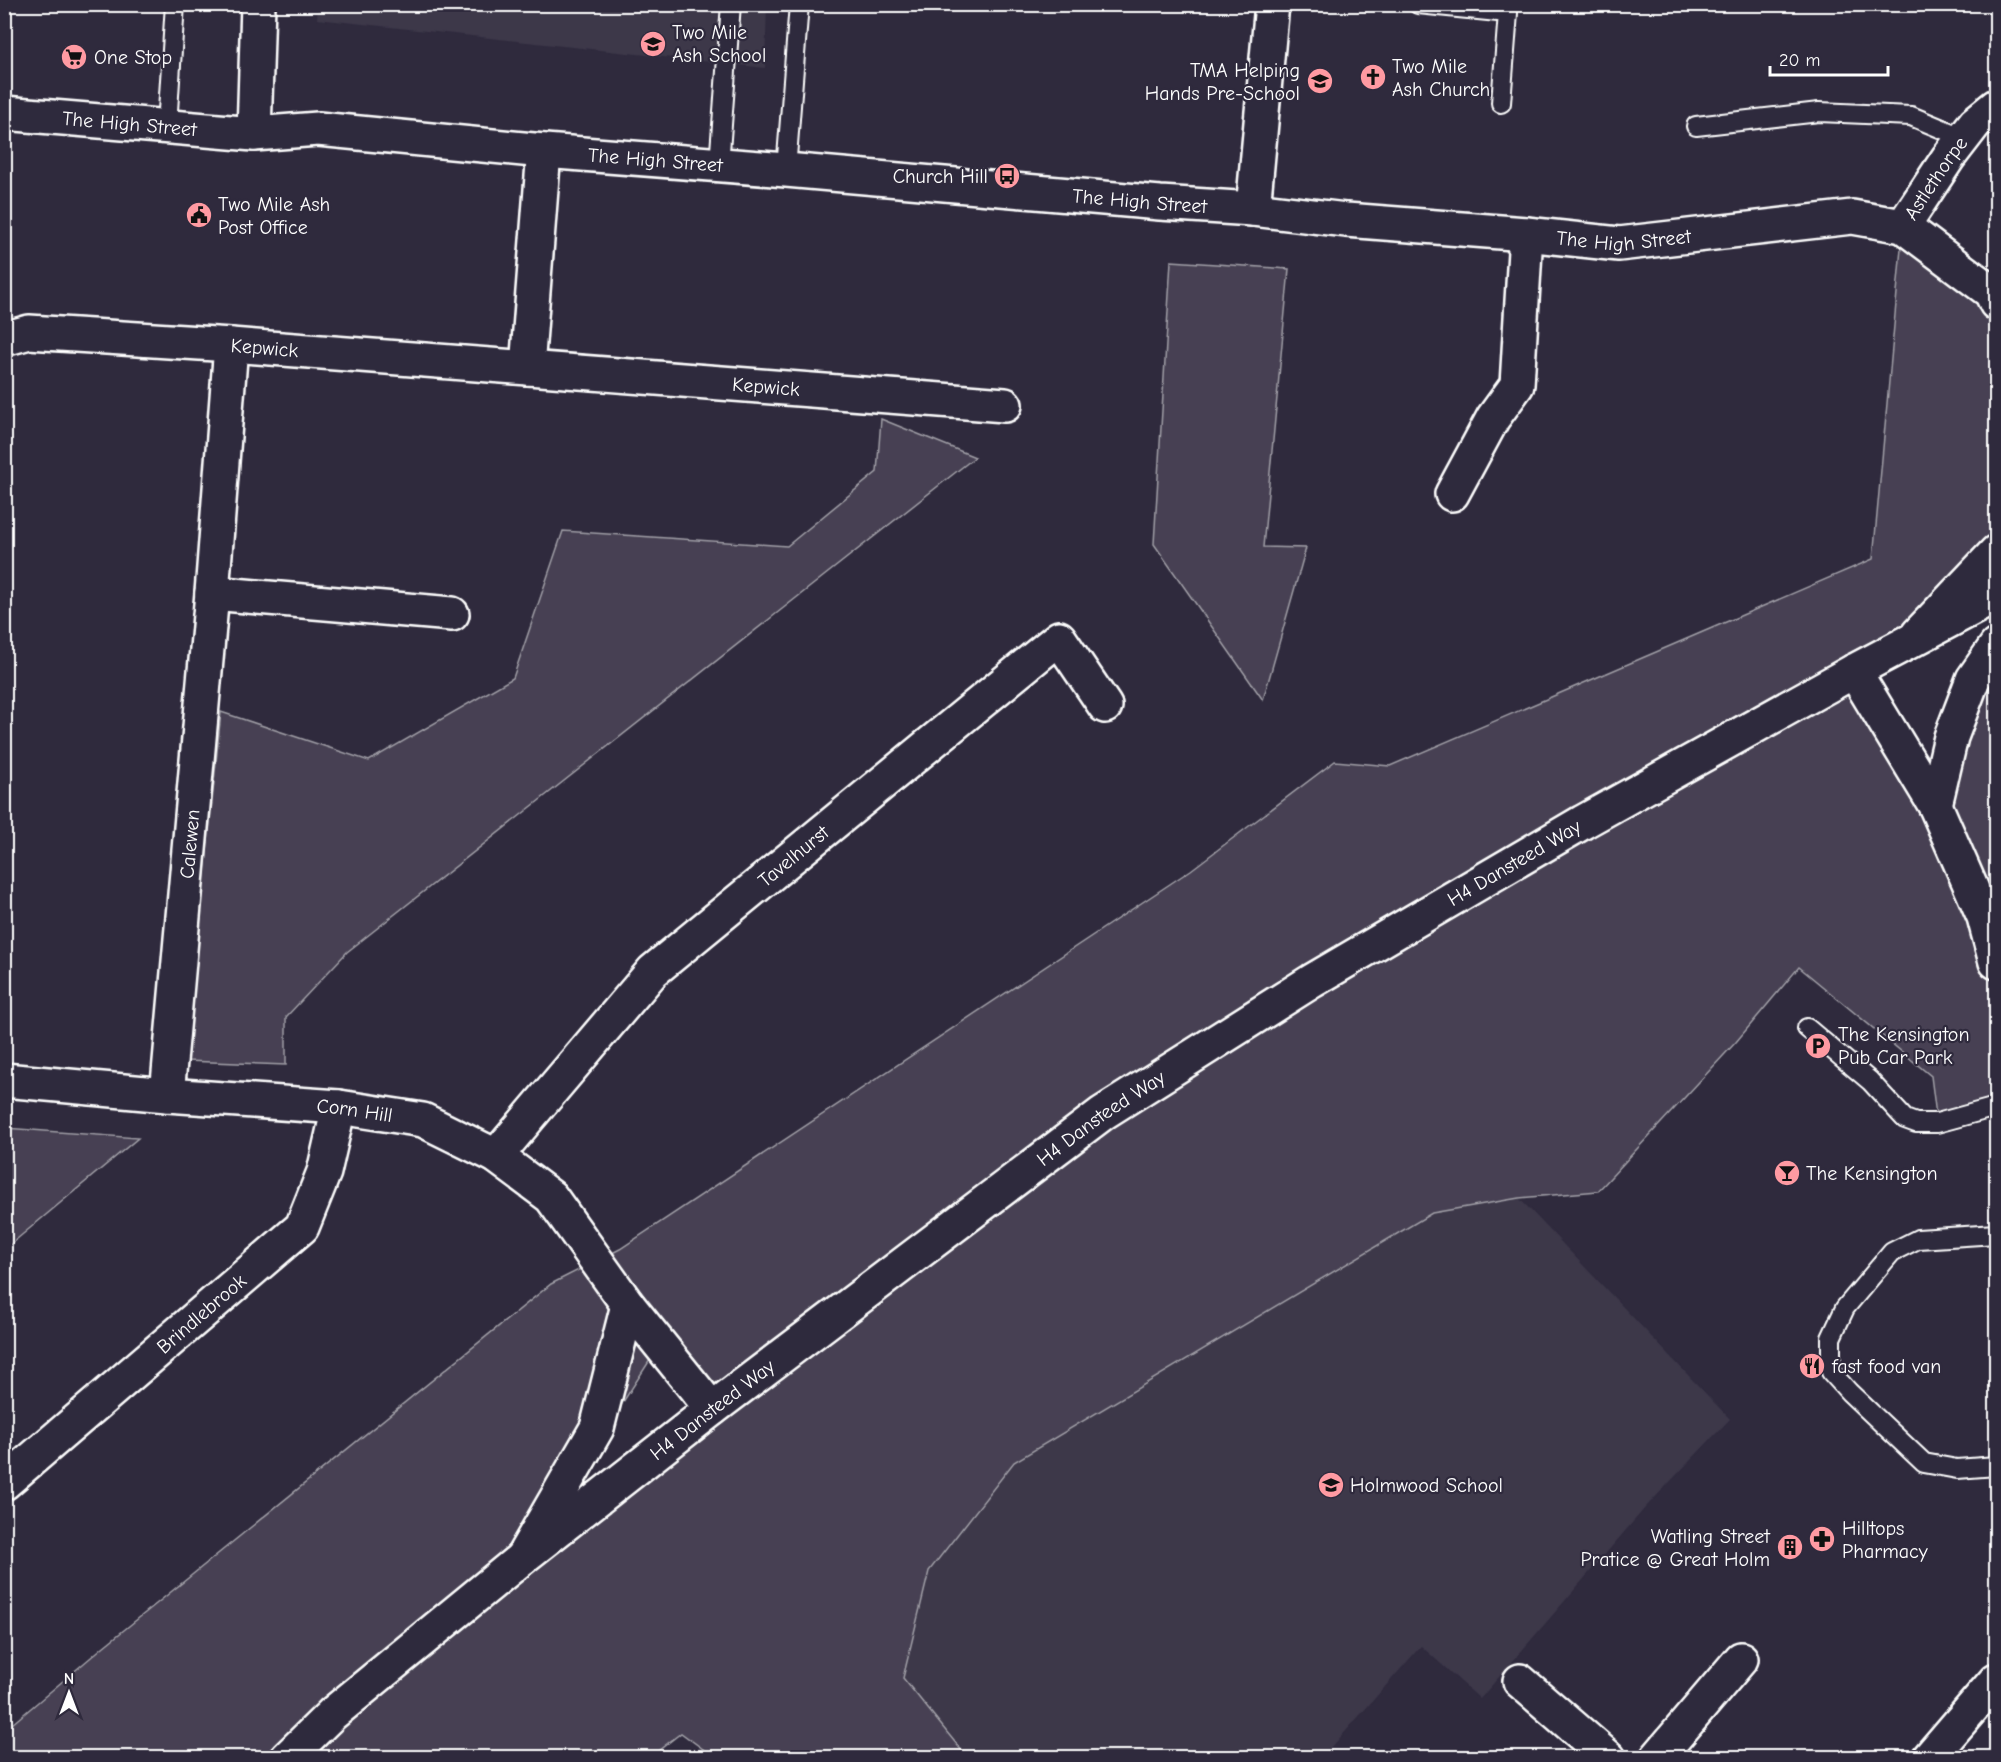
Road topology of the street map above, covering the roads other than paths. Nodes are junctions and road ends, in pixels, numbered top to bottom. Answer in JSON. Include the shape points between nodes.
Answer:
{"nodes":[{"id":1,"x":175,"y":4,"type":"edge"},
{"id":2,"x":258,"y":4,"type":"edge"},
{"id":3,"x":731,"y":4,"type":"edge"},
{"id":4,"x":799,"y":4,"type":"edge"},
{"id":5,"x":1272,"y":4,"type":"edge"},
{"id":6,"x":1418,"y":4,"type":"edge"},
{"id":7,"x":1501,"y":103,"type":"dead end"},
{"id":8,"x":1996,"y":106,"type":"edge"},
{"id":9,"x":4,"y":113,"type":"edge"},
{"id":10,"x":167,"y":126,"type":"junction"},
{"id":11,"x":1695,"y":126,"type":"dead end"},
{"id":12,"x":254,"y":134,"type":"junction"},
{"id":13,"x":1964,"y":138,"type":"junction"},
{"id":14,"x":544,"y":151,"type":"junction"},
{"id":15,"x":719,"y":165,"type":"junction"},
{"id":16,"x":786,"y":170,"type":"junction"},
{"id":17,"x":1253,"y":209,"type":"junction"},
{"id":18,"x":1902,"y":226,"type":"junction"},
{"id":19,"x":1526,"y":234,"type":"junction"},
{"id":20,"x":1996,"y":303,"type":"edge"},
{"id":21,"x":4,"y":339,"type":"edge"},
{"id":22,"x":231,"y":345,"type":"junction"},
{"id":23,"x":527,"y":368,"type":"junction"},
{"id":24,"x":1005,"y":405,"type":"dead end"},
{"id":25,"x":1452,"y":494,"type":"dead end"},
{"id":26,"x":1996,"y":552,"type":"edge"},
{"id":27,"x":212,"y":593,"type":"junction"},
{"id":28,"x":1996,"y":596,"type":"edge"},
{"id":29,"x":452,"y":614,"type":"dead end"},
{"id":30,"x":1915,"y":638,"type":"junction"},
{"id":31,"x":1996,"y":646,"type":"edge"},
{"id":32,"x":1854,"y":671,"type":"junction"},
{"id":33,"x":1106,"y":706,"type":"dead end"},
{"id":34,"x":1935,"y":806,"type":"junction"},
{"id":35,"x":1996,"y":963,"type":"edge"},
{"id":36,"x":1807,"y":1028,"type":"dead end"},
{"id":37,"x":4,"y":1080,"type":"edge"},
{"id":38,"x":167,"y":1095,"type":"junction"},
{"id":39,"x":339,"y":1107,"type":"junction"},
{"id":40,"x":1996,"y":1107,"type":"edge"},
{"id":41,"x":496,"y":1156,"type":"junction"},
{"id":42,"x":1996,"y":1234,"type":"edge"},
{"id":43,"x":628,"y":1305,"type":"junction"},
{"id":44,"x":712,"y":1409,"type":"junction"},
{"id":45,"x":1996,"y":1466,"type":"edge"},
{"id":46,"x":4,"y":1483,"type":"edge"},
{"id":47,"x":522,"y":1558,"type":"junction"},
{"id":48,"x":1742,"y":1659,"type":"dead end"},
{"id":49,"x":1996,"y":1680,"type":"edge"},
{"id":50,"x":1520,"y":1681,"type":"dead end"},
{"id":51,"x":287,"y":1758,"type":"edge"},
{"id":52,"x":1609,"y":1758,"type":"edge"},
{"id":53,"x":1657,"y":1758,"type":"edge"},
{"id":54,"x":1929,"y":1758,"type":"edge"}],
"edges":[{"from":1,"to":10,"type":"lane"},
{"from":2,"to":12,"type":"street"},
{"from":3,"to":15,"type":"lane"},
{"from":4,"to":16,"type":"lane"},
{"from":5,"to":17,"type":"street"},
{"from":6,"to":7,"type":"lane","via":[[1508,13]]},
{"from":8,"to":13,"type":"street","name":"Astlethorpe"},
{"from":9,"to":10,"type":"street","name":"The High Street"},
{"from":10,"to":12,"type":"street","name":"The High Street"},
{"from":11,"to":13,"type":"lane","via":[[1819,112],[1911,116]]},
{"from":12,"to":14,"type":"street","name":"The High Street","via":[[318,129]]},
{"from":13,"to":18,"type":"street","name":"Astlethorpe"},
{"from":14,"to":15,"type":"street","name":"The High Street"},
{"from":14,"to":23,"type":"street"},
{"from":15,"to":16,"type":"street","name":"The High Street"},
{"from":16,"to":17,"type":"street","name":"The High Street"},
{"from":17,"to":19,"type":"street","name":"The High Street"},
{"from":18,"to":19,"type":"street","name":"The High Street","via":[[1852,217],[1620,244]]},
{"from":18,"to":20,"type":"street","name":"The High Street","via":[[1991,292]]},
{"from":19,"to":25,"type":"street","via":[[1517,385],[1493,418]]},
{"from":21,"to":22,"type":"street","name":"Kepwick","via":[[29,332]]},
{"from":22,"to":23,"type":"street","name":"Kepwick"},
{"from":22,"to":27,"type":"street","name":"Calewen"},
{"from":23,"to":24,"type":"street","name":"Kepwick"},
{"from":26,"to":30,"type":"street"},
{"from":27,"to":29,"type":"street"},
{"from":27,"to":38,"type":"street","name":"Calewen"},
{"from":28,"to":30,"type":"street","name":"H4 Dansteed Way"},
{"from":30,"to":32,"type":"street","name":"H4 Dansteed Way"},
{"from":31,"to":34,"type":"street","via":[[1973,679],[1951,737]]},
{"from":32,"to":34,"type":"street"},
{"from":32,"to":44,"type":"street","name":"H4 Dansteed Way","via":[[1583,822],[1342,963],[1103,1113]]},
{"from":33,"to":41,"type":"street","name":"Tavelhurst","via":[[1059,638],[653,971]]},
{"from":34,"to":35,"type":"street","via":[[1984,917]]},
{"from":36,"to":40,"type":"lane","via":[[1870,1081],[1905,1119],[1937,1123]]},
{"from":37,"to":38,"type":"street","name":"Corn Hill"},
{"from":38,"to":39,"type":"street","name":"Corn Hill"},
{"from":39,"to":41,"type":"street","name":"Corn Hill","via":[[423,1120]]},
{"from":39,"to":46,"type":"street","name":"Brindlebrook","via":[[324,1172],[302,1227]]},
{"from":41,"to":43,"type":"street","name":"Corn Hill","via":[[551,1197]]},
{"from":42,"to":45,"type":"lane","via":[[1918,1239],[1892,1252],[1845,1308],[1831,1338],[1831,1372],[1924,1463],[1957,1469]]},
{"from":43,"to":44,"type":"street","name":"Corn Hill"},
{"from":43,"to":47,"type":"street","via":[[597,1428]]},
{"from":44,"to":47,"type":"street","name":"H4 Dansteed Way"},
{"from":47,"to":51,"type":"street","name":"H4 Dansteed Way","via":[[332,1714]]},
{"from":48,"to":53,"type":"street"},
{"from":49,"to":54,"type":"street"},
{"from":50,"to":52,"type":"street"}]}
